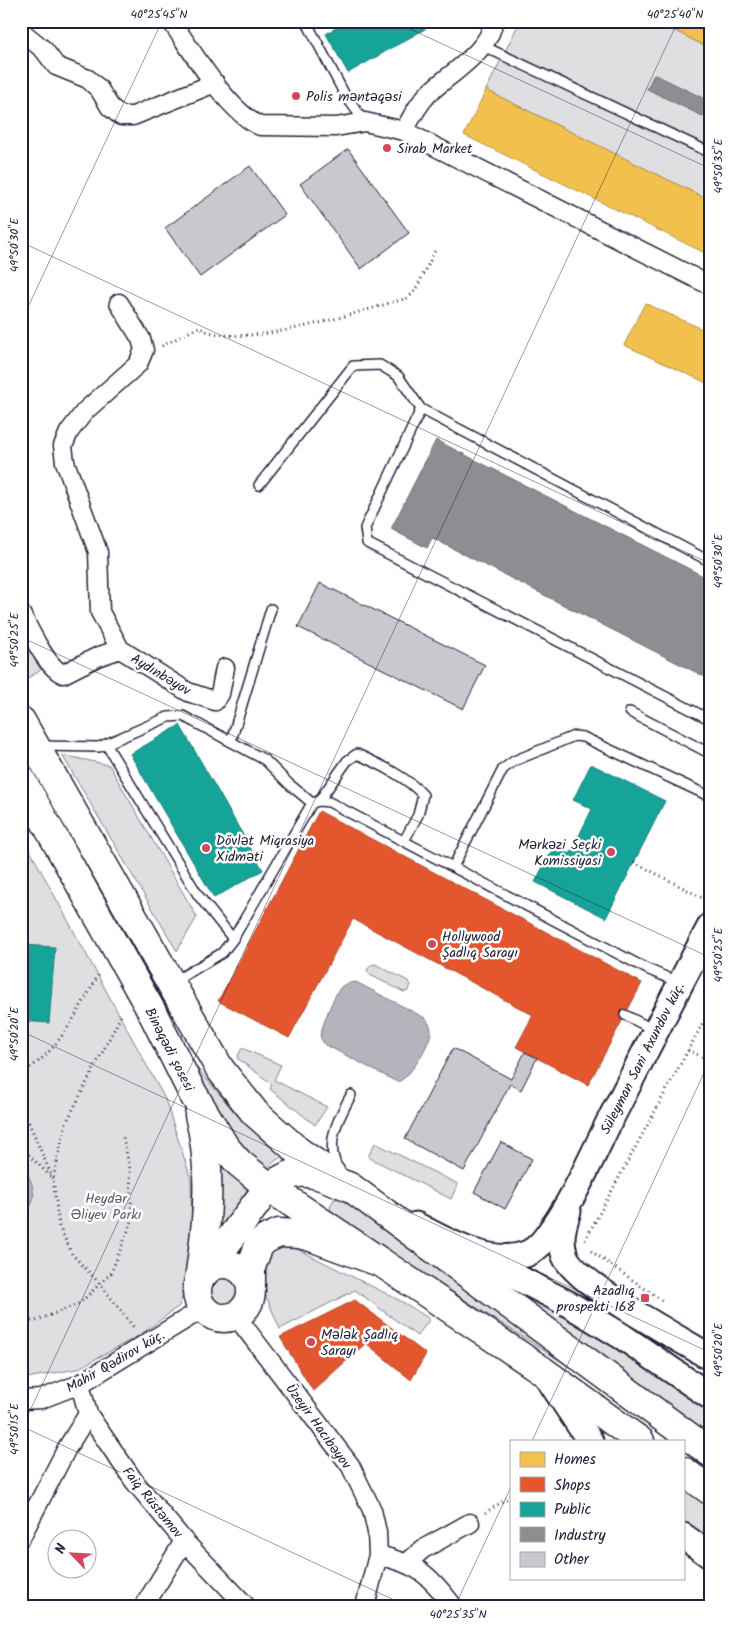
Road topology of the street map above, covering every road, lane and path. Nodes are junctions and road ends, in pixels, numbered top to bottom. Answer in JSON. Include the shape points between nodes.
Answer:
{"nodes":[{"id":1,"x":171,"y":21,"type":"edge"},
{"id":2,"x":306,"y":21,"type":"edge"},
{"id":3,"x":493,"y":21,"type":"edge"},
{"id":4,"x":21,"y":31,"type":"edge"},
{"id":5,"x":483,"y":46,"type":"junction"},
{"id":6,"x":215,"y":83,"type":"junction"},
{"id":7,"x":365,"y":122,"type":"junction"},
{"id":8,"x":404,"y":131,"type":"junction"},
{"id":9,"x":711,"y":153,"type":"edge"},
{"id":10,"x":435,"y":251,"type":"dead end"},
{"id":11,"x":711,"y":286,"type":"edge"},
{"id":12,"x":119,"y":303,"type":"dead end"},
{"id":13,"x":144,"y":350,"type":"junction"},
{"id":14,"x":420,"y":409,"type":"junction"},
{"id":15,"x":259,"y":485,"type":"dead end"},
{"id":16,"x":711,"y":562,"type":"edge"},
{"id":17,"x":271,"y":609,"type":"dead end"},
{"id":18,"x":21,"y":614,"type":"edge"},
{"id":19,"x":120,"y":649,"type":"junction"},
{"id":20,"x":225,"y":668,"type":"dead end"},
{"id":21,"x":630,"y":712,"type":"dead end"},
{"id":22,"x":711,"y":720,"type":"edge"},
{"id":23,"x":21,"y":721,"type":"edge"},
{"id":24,"x":231,"y":741,"type":"junction"},
{"id":25,"x":106,"y":744,"type":"junction"},
{"id":26,"x":36,"y":746,"type":"junction"},
{"id":27,"x":711,"y":754,"type":"edge"},
{"id":28,"x":21,"y":780,"type":"edge"},
{"id":29,"x":711,"y":798,"type":"edge"},
{"id":30,"x":316,"y":802,"type":"junction"},
{"id":31,"x":404,"y":841,"type":"junction"},
{"id":32,"x":634,"y":862,"type":"dead end"},
{"id":33,"x":453,"y":867,"type":"junction"},
{"id":34,"x":711,"y":902,"type":"edge"},
{"id":35,"x":711,"y":925,"type":"edge"},
{"id":36,"x":233,"y":940,"type":"junction"},
{"id":37,"x":99,"y":974,"type":"dead end"},
{"id":38,"x":680,"y":983,"type":"junction"},
{"id":39,"x":170,"y":984,"type":"junction"},
{"id":40,"x":711,"y":1008,"type":"edge"},
{"id":41,"x":121,"y":1016,"type":"dead end"},
{"id":42,"x":625,"y":1016,"type":"dead end"},
{"id":43,"x":656,"y":1031,"type":"junction"},
{"id":44,"x":688,"y":1050,"type":"junction"},
{"id":45,"x":711,"y":1061,"type":"edge"},
{"id":46,"x":21,"y":1072,"type":"edge"},
{"id":47,"x":192,"y":1092,"type":"junction"},
{"id":48,"x":351,"y":1095,"type":"dead end"},
{"id":49,"x":21,"y":1116,"type":"edge"},
{"id":50,"x":123,"y":1137,"type":"dead end"},
{"id":51,"x":21,"y":1148,"type":"edge"},
{"id":52,"x":53,"y":1179,"type":"junction"},
{"id":53,"x":270,"y":1188,"type":"junction"},
{"id":54,"x":574,"y":1190,"type":"junction"},
{"id":55,"x":360,"y":1194,"type":"junction"},
{"id":56,"x":582,"y":1245,"type":"dead end"},
{"id":57,"x":460,"y":1248,"type":"junction"},
{"id":58,"x":590,"y":1251,"type":"dead end"},
{"id":59,"x":382,"y":1263,"type":"junction"},
{"id":60,"x":100,"y":1284,"type":"junction"},
{"id":61,"x":250,"y":1285,"type":"junction"},
{"id":62,"x":202,"y":1290,"type":"junction"},
{"id":63,"x":671,"y":1307,"type":"dead end"},
{"id":64,"x":236,"y":1316,"type":"junction"},
{"id":65,"x":21,"y":1321,"type":"edge"},
{"id":66,"x":146,"y":1344,"type":"junction"},
{"id":67,"x":711,"y":1358,"type":"edge"},
{"id":68,"x":543,"y":1371,"type":"junction"},
{"id":69,"x":80,"y":1384,"type":"junction"},
{"id":70,"x":711,"y":1397,"type":"edge"},
{"id":71,"x":21,"y":1400,"type":"edge"},
{"id":72,"x":88,"y":1414,"type":"junction"},
{"id":73,"x":589,"y":1440,"type":"edge"},
{"id":74,"x":639,"y":1440,"type":"edge"},
{"id":75,"x":711,"y":1453,"type":"edge"},
{"id":76,"x":684,"y":1473,"type":"edge"},
{"id":77,"x":711,"y":1491,"type":"edge"},
{"id":78,"x":510,"y":1497,"type":"edge"},
{"id":79,"x":475,"y":1520,"type":"joint"},
{"id":80,"x":21,"y":1537,"type":"edge"},
{"id":81,"x":684,"y":1537,"type":"edge"},
{"id":82,"x":184,"y":1541,"type":"junction"},
{"id":83,"x":378,"y":1556,"type":"junction"},
{"id":84,"x":711,"y":1556,"type":"edge"},
{"id":85,"x":407,"y":1563,"type":"junction"},
{"id":86,"x":144,"y":1606,"type":"edge"},
{"id":87,"x":246,"y":1606,"type":"edge"},
{"id":88,"x":365,"y":1606,"type":"edge"},
{"id":89,"x":453,"y":1606,"type":"edge"}],
"edges":[{"from":1,"to":6,"type":"street"},
{"from":2,"to":7,"type":"lane","via":[[345,96]]},
{"from":3,"to":5,"type":"street","via":[[493,28]]},
{"from":4,"to":6,"type":"street","via":[[44,50],[56,66],[88,79],[110,107],[122,116],[133,116]]},
{"from":5,"to":8,"type":"street","via":[[428,94]]},
{"from":5,"to":9,"type":"lane"},
{"from":6,"to":7,"type":"street","via":[[241,114],[260,126],[336,127]]},
{"from":7,"to":8,"type":"street"},
{"from":8,"to":11,"type":"street"},
{"from":10,"to":13,"type":"path","via":[[415,291],[408,298],[272,334],[232,336],[207,332],[199,327],[166,345]]},
{"from":12,"to":13,"type":"street","via":[[142,339]]},
{"from":13,"to":19,"type":"street","via":[[138,364],[85,411],[68,432],[63,446],[65,462],[98,552],[100,612]]},
{"from":14,"to":15,"type":"lane","via":[[398,376],[380,365],[353,366]]},
{"from":14,"to":16,"type":"lane"},
{"from":14,"to":22,"type":"lane","via":[[365,528],[366,543]]},
{"from":17,"to":24,"type":"lane"},
{"from":18,"to":19,"type":"street","name":"Aydınbəyov","via":[[46,657],[56,671],[63,674]]},
{"from":19,"to":20,"type":"street","name":"Aydınbəyov","via":[[188,692],[215,701],[220,694]]},
{"from":21,"to":27,"type":"lane"},
{"from":23,"to":26,"type":"main road"},
{"from":24,"to":25,"type":"lane","via":[[183,716],[168,717]]},
{"from":24,"to":30,"type":"lane","via":[[265,760],[289,784]]},
{"from":25,"to":26,"type":"lane","via":[[99,747]]},
{"from":25,"to":36,"type":"lane","via":[[198,896]]},
{"from":26,"to":39,"type":"main road"},
{"from":28,"to":47,"type":"main road","name":"Binəqədi şosesi","via":[[152,1012]]},
{"from":29,"to":33,"type":"lane","via":[[583,737],[574,736],[514,761],[503,769]]},
{"from":30,"to":31,"type":"lane","via":[[329,802]]},
{"from":30,"to":31,"type":"lane","via":[[347,761],[357,754],[415,786],[423,795],[418,815]]},
{"from":30,"to":36,"type":"lane"},
{"from":31,"to":33,"type":"lane"},
{"from":32,"to":34,"type":"path"},
{"from":33,"to":38,"type":"lane"},
{"from":35,"to":38,"type":"street","name":"Süleyman Sani Axundov küç."},
{"from":36,"to":39,"type":"lane","via":[[216,957]]},
{"from":37,"to":46,"type":"path","via":[[60,1039],[28,1070]]},
{"from":38,"to":43,"type":"street","name":"Süleyman Sani Axundov küç."},
{"from":39,"to":55,"type":"main road","via":[[220,1069],[255,1114],[298,1150]]},
{"from":40,"to":44,"type":"path"},
{"from":41,"to":52,"type":"path","via":[[66,1123]]},
{"from":42,"to":43,"type":"lane"},
{"from":43,"to":54,"type":"street","name":"Süleyman Sani Axundov küç."},
{"from":44,"to":45,"type":"path"},
{"from":44,"to":56,"type":"path"},
{"from":47,"to":53,"type":"main road","name":"Binəqədi şosesi","via":[[225,1147]]},
{"from":47,"to":62,"type":"main road","via":[[202,1128],[206,1174]]},
{"from":48,"to":55,"type":"lane","via":[[336,1126],[332,1154],[336,1167]]},
{"from":49,"to":52,"type":"path","via":[[29,1123]]},
{"from":50,"to":60,"type":"path","via":[[130,1169],[132,1221],[111,1272]]},
{"from":51,"to":52,"type":"path"},
{"from":52,"to":60,"type":"path","via":[[59,1226],[68,1247]]},
{"from":53,"to":55,"type":"main road","via":[[295,1172],[306,1172]]},
{"from":53,"to":59,"type":"main road","name":"Binəqədi şosesi"},
{"from":53,"to":62,"type":"main road"},
{"from":54,"to":57,"type":"street","via":[[536,1249],[526,1254],[490,1256]]},
{"from":54,"to":67,"type":"street","via":[[562,1230],[562,1245],[574,1271]]},
{"from":55,"to":57,"type":"street"},
{"from":55,"to":75,"type":"main road"},
{"from":57,"to":70,"type":"street","via":[[567,1303]]},
{"from":58,"to":63,"type":"path"},
{"from":59,"to":61,"type":"main road","via":[[314,1238],[279,1234],[259,1245],[251,1266]]},
{"from":59,"to":68,"type":"main road"},
{"from":60,"to":65,"type":"path","via":[[80,1303],[36,1320]]},
{"from":60,"to":66,"type":"path"},
{"from":61,"to":62,"type":"main road","via":[[246,1274],[230,1265],[218,1265]]},
{"from":61,"to":64,"type":"main road","via":[[249,1303]]},
{"from":62,"to":64,"type":"main road","via":[[219,1318]]},
{"from":62,"to":66,"type":"street","name":"Mahir Qədirov küç."},
{"from":64,"to":83,"type":"street","name":"Üzeyir Hacıbəyov","via":[[350,1465],[372,1510]]},
{"from":66,"to":69,"type":"street","name":"Mahir Qədirov küç."},
{"from":68,"to":73,"type":"street"},
{"from":68,"to":74,"type":"main road"},
{"from":69,"to":71,"type":"street","name":"Mahir Qədirov küç.","via":[[41,1400]]},
{"from":69,"to":72,"type":"street","name":"Faiq Rüstəmov"},
{"from":72,"to":80,"type":"street"},
{"from":72,"to":82,"type":"street","name":"Faiq Rüstəmov","via":[[134,1481]]},
{"from":76,"to":77,"type":"main road"},
{"from":78,"to":79,"type":"path"},
{"from":79,"to":85,"type":"street","via":[[423,1549]]},
{"from":81,"to":84,"type":"street"},
{"from":82,"to":86,"type":"street"},
{"from":82,"to":87,"type":"street","name":"Faiq Rüstəmov"},
{"from":83,"to":85,"type":"street"},
{"from":83,"to":88,"type":"street","name":"Üzeyir Hacıbəyov"},
{"from":85,"to":89,"type":"street","via":[[437,1585]]}]}
